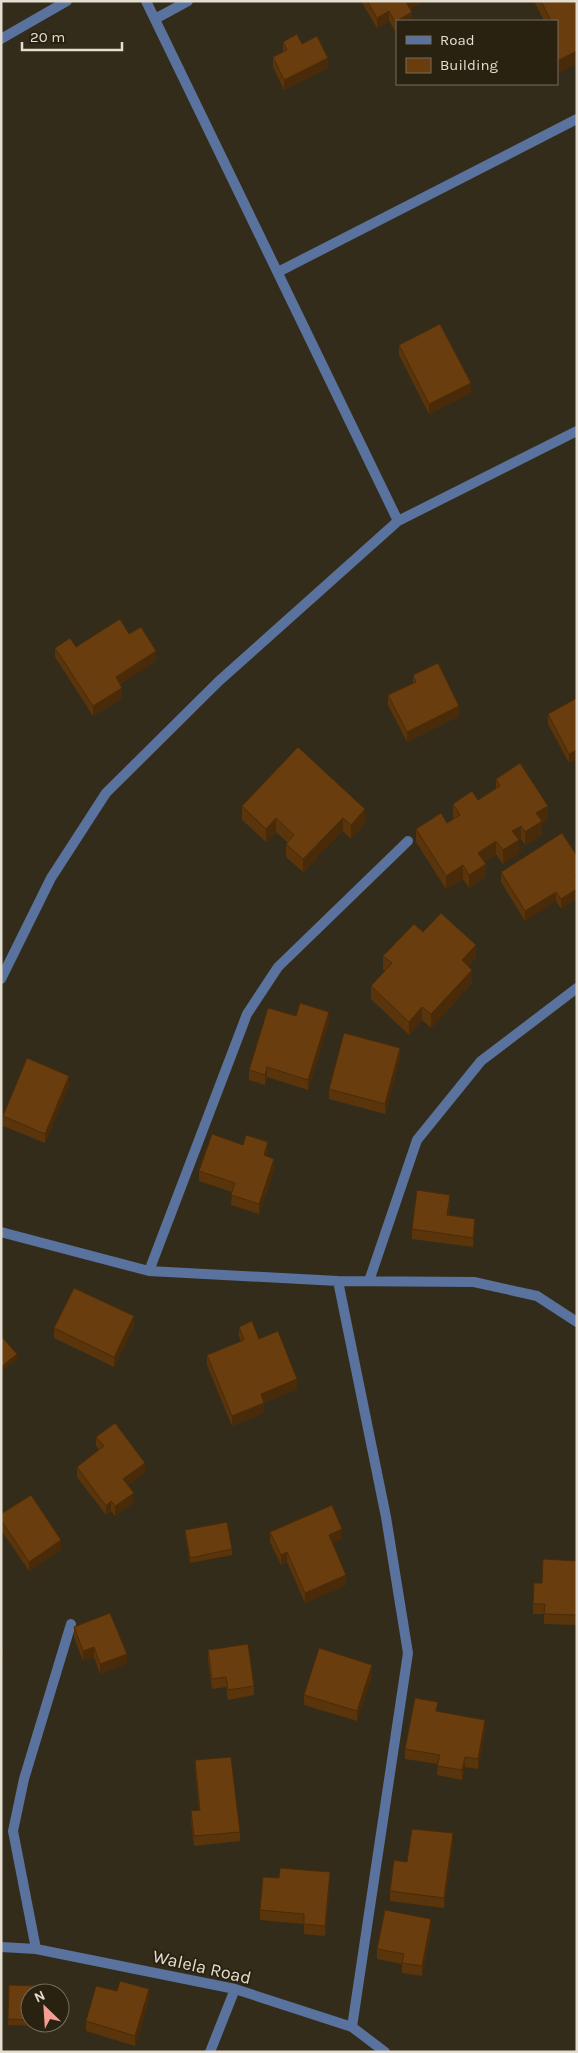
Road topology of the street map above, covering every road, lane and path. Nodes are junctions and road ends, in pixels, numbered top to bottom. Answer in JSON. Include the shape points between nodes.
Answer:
{"nodes":[{"id":1,"x":67,"y":1,"type":"edge"},
{"id":2,"x":146,"y":1,"type":"edge"},
{"id":3,"x":188,"y":1,"type":"edge"},
{"id":4,"x":155,"y":19,"type":"junction"},
{"id":5,"x":1,"y":39,"type":"edge"},
{"id":6,"x":577,"y":120,"type":"edge"},
{"id":7,"x":278,"y":272,"type":"junction"},
{"id":8,"x":577,"y":431,"type":"edge"},
{"id":9,"x":398,"y":521,"type":"junction"},
{"id":10,"x":408,"y":841,"type":"dead end"},
{"id":11,"x":1,"y":979,"type":"edge"},
{"id":12,"x":577,"y":988,"type":"edge"},
{"id":13,"x":1,"y":1232,"type":"edge"},
{"id":14,"x":149,"y":1271,"type":"junction"},
{"id":15,"x":338,"y":1281,"type":"junction"},
{"id":16,"x":369,"y":1281,"type":"junction"},
{"id":17,"x":577,"y":1322,"type":"edge"},
{"id":18,"x":71,"y":1624,"type":"dead end"},
{"id":19,"x":1,"y":1947,"type":"edge"},
{"id":20,"x":36,"y":1949,"type":"junction"},
{"id":21,"x":235,"y":1989,"type":"junction"},
{"id":22,"x":352,"y":2027,"type":"junction"},
{"id":23,"x":210,"y":2052,"type":"edge"},
{"id":24,"x":386,"y":2052,"type":"edge"}],
"edges":[{"from":1,"to":5,"type":"street"},
{"from":2,"to":4,"type":"street"},
{"from":3,"to":4,"type":"street"},
{"from":4,"to":7,"type":"street"},
{"from":6,"to":7,"type":"street"},
{"from":7,"to":9,"type":"street"},
{"from":8,"to":9,"type":"street"},
{"from":9,"to":11,"type":"street","via":[[219,682],[106,793],[51,878]]},
{"from":10,"to":14,"type":"street","via":[[278,967],[247,1014]]},
{"from":12,"to":16,"type":"street","via":[[481,1061],[417,1140]]},
{"from":13,"to":14,"type":"street"},
{"from":14,"to":15,"type":"street"},
{"from":15,"to":16,"type":"street"},
{"from":15,"to":22,"type":"street","via":[[386,1517],[408,1652]]},
{"from":16,"to":17,"type":"street","via":[[474,1282],[537,1296]]},
{"from":18,"to":20,"type":"street","via":[[24,1779],[13,1831]]},
{"from":19,"to":20,"type":"street","name":"Walela Road"},
{"from":20,"to":21,"type":"street","name":"Walela Road"},
{"from":21,"to":22,"type":"street","name":"Walela Road"},
{"from":21,"to":23,"type":"street"},
{"from":22,"to":24,"type":"street","name":"Walela Road"}]}
